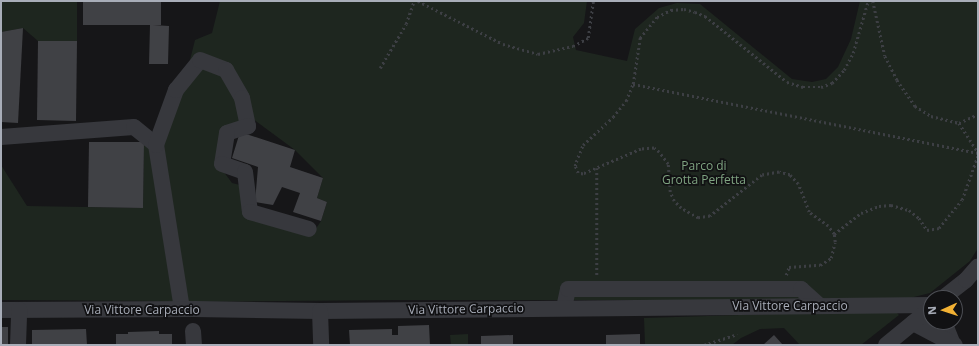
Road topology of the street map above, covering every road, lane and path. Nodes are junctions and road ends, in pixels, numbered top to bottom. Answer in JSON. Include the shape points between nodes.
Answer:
{"nodes":[{"id":1,"x":414,"y":1,"type":"edge"},
{"id":2,"x":418,"y":1,"type":"edge"},
{"id":3,"x":593,"y":1,"type":"edge"},
{"id":4,"x":868,"y":1,"type":"edge"},
{"id":5,"x":873,"y":1,"type":"edge"},
{"id":6,"x":380,"y":68,"type":"dead end"},
{"id":7,"x":633,"y":84,"type":"junction"},
{"id":8,"x":978,"y":114,"type":"edge"},
{"id":9,"x":959,"y":123,"type":"junction"},
{"id":10,"x":1,"y":137,"type":"edge"},
{"id":11,"x":156,"y":145,"type":"junction"},
{"id":12,"x":978,"y":153,"type":"edge"},
{"id":13,"x":597,"y":168,"type":"junction"},
{"id":14,"x":309,"y":229,"type":"dead end"},
{"id":15,"x":834,"y":234,"type":"junction"},
{"id":16,"x":978,"y":266,"type":"edge"},
{"id":17,"x":597,"y":289,"type":"junction"},
{"id":18,"x":782,"y":289,"type":"junction"},
{"id":19,"x":953,"y":290,"type":"edge"},
{"id":20,"x":820,"y":306,"type":"junction"},
{"id":21,"x":923,"y":307,"type":"edge"},
{"id":22,"x":564,"y":308,"type":"junction"},
{"id":23,"x":182,"y":309,"type":"junction"},
{"id":24,"x":1,"y":310,"type":"edge"},
{"id":25,"x":19,"y":310,"type":"junction"},
{"id":26,"x":320,"y":311,"type":"junction"},
{"id":27,"x":923,"y":314,"type":"edge"},
{"id":28,"x":912,"y":323,"type":"junction"},
{"id":29,"x":948,"y":330,"type":"edge"},
{"id":30,"x":737,"y":334,"type":"dead end"},
{"id":31,"x":954,"y":343,"type":"edge"},
{"id":32,"x":18,"y":345,"type":"edge"},
{"id":33,"x":321,"y":345,"type":"edge"},
{"id":34,"x":704,"y":345,"type":"edge"},
{"id":35,"x":886,"y":345,"type":"edge"}],
"edges":[{"from":1,"to":6,"type":"path","via":[[406,24]]},
{"from":2,"to":3,"type":"path","via":[[503,44],[538,54],[573,46],[588,38]]},
{"from":4,"to":7,"type":"path","via":[[848,62],[840,75],[827,85],[803,87],[787,82],[706,16],[684,9],[670,10],[658,17],[640,38]]},
{"from":5,"to":9,"type":"path","via":[[885,56],[897,80],[915,106],[931,116]]},
{"from":7,"to":12,"type":"path"},
{"from":7,"to":13,"type":"path","via":[[622,108],[578,152],[575,166],[578,173],[583,174]]},
{"from":8,"to":9,"type":"path"},
{"from":9,"to":12,"type":"path"},
{"from":10,"to":11,"type":"street","via":[[134,127]]},
{"from":11,"to":14,"type":"street","via":[[176,90],[200,60],[226,70],[242,98],[248,126],[227,133],[222,164],[245,172],[250,212]]},
{"from":11,"to":23,"type":"street"},
{"from":12,"to":15,"type":"path","via":[[962,200],[939,228],[927,230],[919,218],[909,210],[891,205],[879,206],[861,213]]},
{"from":13,"to":15,"type":"path","via":[[642,148],[654,148],[668,164],[670,192],[674,201],[698,218],[710,216],[762,175],[779,172],[790,175],[798,184],[809,212],[828,226]]},
{"from":13,"to":17,"type":"path"},
{"from":15,"to":18,"type":"path","via":[[835,249],[831,258],[820,264],[789,267]]},
{"from":16,"to":19,"type":"street"},
{"from":17,"to":18,"type":"street"},
{"from":17,"to":22,"type":"street","via":[[568,290]]},
{"from":18,"to":20,"type":"street","via":[[801,289]]},
{"from":20,"to":21,"type":"street","name":"Via Vittore Carpaccio"},
{"from":20,"to":22,"type":"street","name":"Via Vittore Carpaccio"},
{"from":22,"to":26,"type":"street","name":"Via Vittore Carpaccio"},
{"from":23,"to":25,"type":"street","name":"Via Vittore Carpaccio"},
{"from":23,"to":26,"type":"street","name":"Via Vittore Carpaccio"},
{"from":24,"to":25,"type":"street","name":"Via Vittore Carpaccio"},
{"from":25,"to":32,"type":"street"},
{"from":26,"to":33,"type":"street"},
{"from":27,"to":28,"type":"street"},
{"from":28,"to":31,"type":"street"},
{"from":28,"to":35,"type":"street"},
{"from":29,"to":31,"type":"street"},
{"from":30,"to":34,"type":"path"}]}
